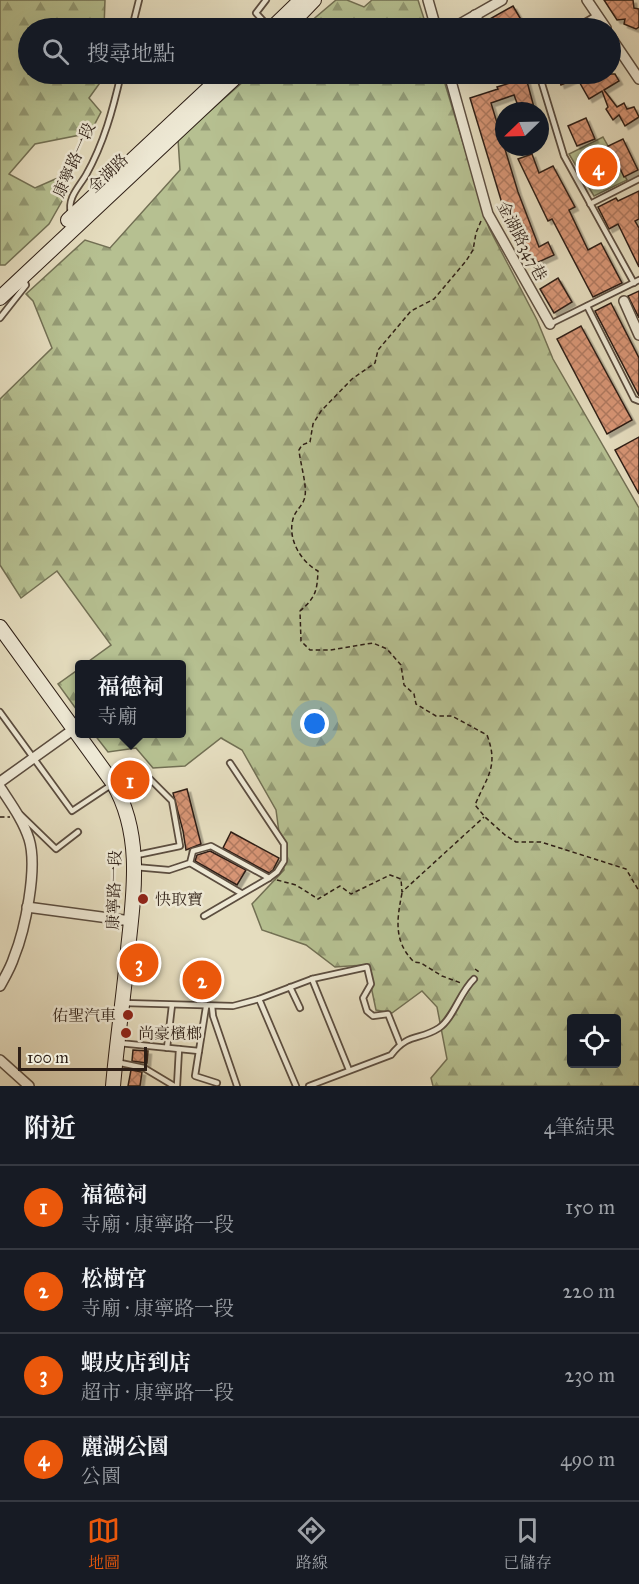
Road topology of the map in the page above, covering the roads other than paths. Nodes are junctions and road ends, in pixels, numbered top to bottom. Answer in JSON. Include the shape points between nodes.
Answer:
{"nodes":[{"id":1,"x":140,"y":0,"type":"edge"},
{"id":2,"x":266,"y":0,"type":"edge"},
{"id":3,"x":301,"y":0,"type":"edge"},
{"id":4,"x":314,"y":0,"type":"edge"},
{"id":5,"x":428,"y":0,"type":"edge"},
{"id":6,"x":502,"y":0,"type":"edge"},
{"id":7,"x":587,"y":0,"type":"edge"},
{"id":8,"x":475,"y":15,"type":"junction"},
{"id":9,"x":597,"y":15,"type":"junction"},
{"id":10,"x":135,"y":18,"type":"edge"},
{"id":11,"x":261,"y":18,"type":"edge"},
{"id":12,"x":282,"y":18,"type":"edge"},
{"id":13,"x":296,"y":18,"type":"edge"},
{"id":14,"x":433,"y":18,"type":"edge"},
{"id":15,"x":470,"y":18,"type":"edge"},
{"id":16,"x":477,"y":18,"type":"edge"},
{"id":17,"x":592,"y":18,"type":"edge"},
{"id":18,"x":599,"y":18,"type":"edge"},
{"id":19,"x":621,"y":52,"type":"edge"},
{"id":20,"x":639,"y":79,"type":"edge"},
{"id":21,"x":119,"y":84,"type":"edge"},
{"id":22,"x":214,"y":84,"type":"edge"},
{"id":23,"x":228,"y":84,"type":"edge"},
{"id":24,"x":452,"y":84,"type":"edge"},
{"id":25,"x":542,"y":84,"type":"edge"},
{"id":26,"x":639,"y":179,"type":"edge"},
{"id":27,"x":590,"y":204,"type":"junction"},
{"id":28,"x":75,"y":220,"type":"junction"},
{"id":29,"x":22,"y":276,"type":"junction"},
{"id":30,"x":636,"y":282,"type":"edge"},
{"id":31,"x":0,"y":285,"type":"edge"},
{"id":32,"x":0,"y":298,"type":"edge"},
{"id":33,"x":624,"y":301,"type":"dead end"},
{"id":34,"x":587,"y":306,"type":"junction"},
{"id":35,"x":0,"y":318,"type":"edge"},
{"id":36,"x":550,"y":324,"type":"joint"},
{"id":37,"x":639,"y":335,"type":"edge"},
{"id":38,"x":639,"y":401,"type":"edge"},
{"id":39,"x":0,"y":627,"type":"edge"},
{"id":40,"x":0,"y":712,"type":"edge"},
{"id":41,"x":74,"y":729,"type":"joint"},
{"id":42,"x":80,"y":738,"type":"edge"},
{"id":43,"x":33,"y":758,"type":"junction"},
{"id":44,"x":230,"y":763,"type":"dead end"},
{"id":45,"x":0,"y":782,"type":"edge"},
{"id":46,"x":0,"y":788,"type":"edge"},
{"id":47,"x":116,"y":788,"type":"junction"},
{"id":48,"x":15,"y":809,"type":"junction"},
{"id":49,"x":78,"y":832,"type":"dead end"},
{"id":50,"x":134,"y":861,"type":"junction"},
{"id":51,"x":190,"y":863,"type":"junction"},
{"id":52,"x":269,"y":878,"type":"junction"},
{"id":53,"x":241,"y":893,"type":"junction"},
{"id":54,"x":27,"y":907,"type":"junction"},
{"id":55,"x":204,"y":916,"type":"dead end"},
{"id":56,"x":131,"y":921,"type":"junction"},
{"id":57,"x":312,"y":979,"type":"junction"},
{"id":58,"x":474,"y":979,"type":"dead end"},
{"id":59,"x":0,"y":986,"type":"edge"},
{"id":60,"x":290,"y":987,"type":"junction"},
{"id":61,"x":259,"y":999,"type":"junction"},
{"id":62,"x":123,"y":1003,"type":"junction"},
{"id":63,"x":172,"y":1005,"type":"junction"},
{"id":64,"x":209,"y":1006,"type":"junction"},
{"id":65,"x":300,"y":1008,"type":"dead end"},
{"id":66,"x":119,"y":1042,"type":"junction"},
{"id":67,"x":400,"y":1044,"type":"junction"},
{"id":68,"x":167,"y":1048,"type":"junction"},
{"id":69,"x":179,"y":1049,"type":"junction"},
{"id":70,"x":199,"y":1051,"type":"junction"},
{"id":71,"x":0,"y":1060,"type":"edge"},
{"id":72,"x":115,"y":1062,"type":"junction"},
{"id":73,"x":349,"y":1070,"type":"junction"},
{"id":74,"x":217,"y":1083,"type":"dead end"},
{"id":75,"x":29,"y":1086,"type":"edge"},
{"id":76,"x":113,"y":1086,"type":"edge"},
{"id":77,"x":175,"y":1086,"type":"edge"},
{"id":78,"x":237,"y":1086,"type":"edge"},
{"id":79,"x":296,"y":1086,"type":"edge"},
{"id":80,"x":309,"y":1086,"type":"edge"}],
"edges":[{"from":1,"to":10,"type":"lane"},
{"from":2,"to":11,"type":"lane","via":[[256,13]]},
{"from":3,"to":12,"type":"main road"},
{"from":4,"to":13,"type":"main road"},
{"from":5,"to":14,"type":"street"},
{"from":6,"to":8,"type":"street"},
{"from":7,"to":9,"type":"street"},
{"from":8,"to":15,"type":"street"},
{"from":8,"to":16,"type":"street"},
{"from":9,"to":17,"type":"lane"},
{"from":9,"to":18,"type":"street"},
{"from":19,"to":20,"type":"street"},
{"from":21,"to":28,"type":"lane","name":"康寧路一段","via":[[98,150],[69,207]]},
{"from":22,"to":28,"type":"main road","name":"金湖路"},
{"from":23,"to":28,"type":"main road","name":"金湖路"},
{"from":24,"to":36,"type":"street","name":"金湖路347巷","via":[[488,214]]},
{"from":25,"to":27,"type":"lane","via":[[564,156]]},
{"from":26,"to":27,"type":"lane"},
{"from":27,"to":30,"type":"lane"},
{"from":28,"to":29,"type":"main road","name":"金湖路"},
{"from":28,"to":31,"type":"main road","name":"金湖路"},
{"from":29,"to":32,"type":"main road","name":"金湖路"},
{"from":29,"to":35,"type":"lane","via":[[26,285]]},
{"from":30,"to":34,"type":"lane","name":"金湖路347巷"},
{"from":33,"to":37,"type":"street"},
{"from":34,"to":36,"type":"lane","name":"金湖路347巷"},
{"from":34,"to":38,"type":"lane","via":[[634,399]]},
{"from":39,"to":41,"type":"main road","name":"康寧路一段"},
{"from":40,"to":43,"type":"lane"},
{"from":41,"to":43,"type":"street"},
{"from":42,"to":47,"type":"main road","name":"康寧路一段"},
{"from":43,"to":45,"type":"street"},
{"from":43,"to":47,"type":"lane","via":[[72,811]]},
{"from":44,"to":52,"type":"lane","via":[[284,844],[284,861]]},
{"from":46,"to":48,"type":"street"},
{"from":47,"to":50,"type":"main road","name":"康寧路一段","via":[[130,823]]},
{"from":47,"to":50,"type":"lane","via":[[150,779],[172,801],[180,846]]},
{"from":48,"to":49,"type":"lane","via":[[56,849]]},
{"from":48,"to":54,"type":"street","via":[[30,842],[32,876]]},
{"from":50,"to":51,"type":"lane","via":[[169,870]]},
{"from":50,"to":56,"type":"main road","name":"康寧路一段"},
{"from":51,"to":52,"type":"lane","via":[[193,851],[211,846]]},
{"from":51,"to":53,"type":"lane"},
{"from":52,"to":53,"type":"lane"},
{"from":53,"to":55,"type":"lane"},
{"from":54,"to":56,"type":"street"},
{"from":54,"to":59,"type":"street","via":[[15,957]]},
{"from":56,"to":62,"type":"main road","name":"康寧路一段"},
{"from":57,"to":60,"type":"lane"},
{"from":57,"to":67,"type":"lane","via":[[367,967],[370,984],[363,998],[367,1011],[374,1016],[388,1014]]},
{"from":57,"to":73,"type":"lane"},
{"from":58,"to":67,"type":"lane","via":[[446,1022]]},
{"from":60,"to":61,"type":"lane"},
{"from":60,"to":65,"type":"lane"},
{"from":61,"to":64,"type":"lane","via":[[233,1006]]},
{"from":61,"to":79,"type":"lane"},
{"from":62,"to":63,"type":"lane"},
{"from":62,"to":66,"type":"main road","name":"康寧路一段"},
{"from":63,"to":64,"type":"lane"},
{"from":63,"to":68,"type":"lane"},
{"from":64,"to":70,"type":"lane"},
{"from":64,"to":78,"type":"lane"},
{"from":66,"to":68,"type":"lane"},
{"from":66,"to":72,"type":"main road","name":"康寧路一段"},
{"from":67,"to":73,"type":"lane","via":[[391,1055]]},
{"from":68,"to":69,"type":"lane"},
{"from":69,"to":70,"type":"lane"},
{"from":69,"to":77,"type":"lane"},
{"from":70,"to":74,"type":"lane","via":[[195,1076]]},
{"from":71,"to":75,"type":"street"},
{"from":72,"to":76,"type":"main road","name":"康寧路一段"},
{"from":72,"to":77,"type":"lane","via":[[144,1068]]},
{"from":73,"to":80,"type":"lane"}]}
